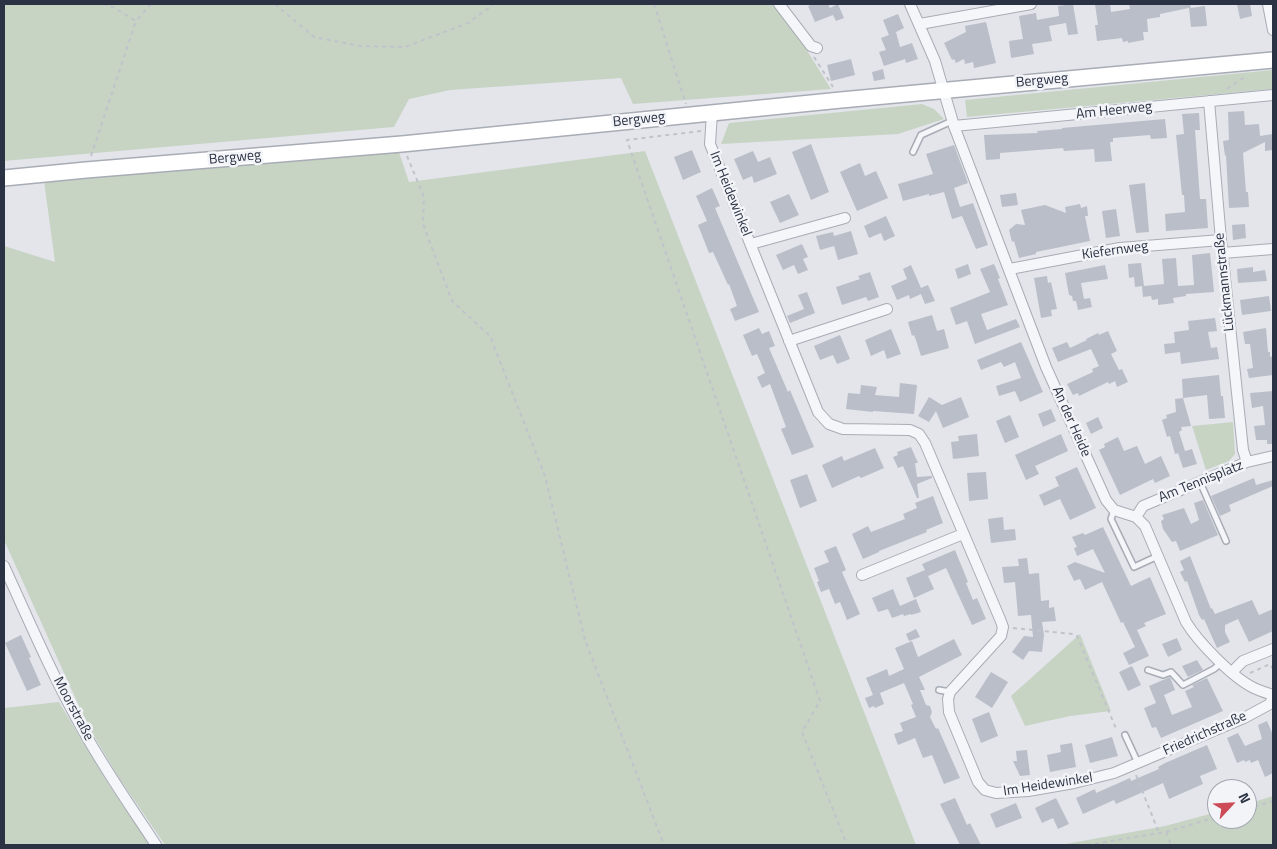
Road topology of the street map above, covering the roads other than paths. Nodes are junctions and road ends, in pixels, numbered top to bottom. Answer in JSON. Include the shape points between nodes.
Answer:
{"nodes":[{"id":1,"x":779,"y":4,"type":"edge"},
{"id":2,"x":910,"y":4,"type":"edge"},
{"id":3,"x":1031,"y":4,"type":"edge"},
{"id":4,"x":1268,"y":4,"type":"edge"},
{"id":5,"x":920,"y":24,"type":"junction"},
{"id":6,"x":1273,"y":30,"type":"edge"},
{"id":7,"x":814,"y":47,"type":"road end"},
{"id":8,"x":1273,"y":60,"type":"edge"},
{"id":9,"x":945,"y":90,"type":"junction"},
{"id":10,"x":1273,"y":95,"type":"edge"},
{"id":11,"x":1209,"y":101,"type":"junction"},
{"id":12,"x":712,"y":113,"type":"junction"},
{"id":13,"x":953,"y":124,"type":"junction"},
{"id":14,"x":913,"y":152,"type":"dead end"},
{"id":15,"x":4,"y":178,"type":"edge"},
{"id":16,"x":845,"y":218,"type":"dead end"},
{"id":17,"x":1221,"y":240,"type":"junction"},
{"id":18,"x":751,"y":244,"type":"junction"},
{"id":19,"x":1273,"y":249,"type":"edge"},
{"id":20,"x":1222,"y":253,"type":"junction"},
{"id":21,"x":1010,"y":270,"type":"junction"},
{"id":22,"x":887,"y":309,"type":"dead end"},
{"id":23,"x":789,"y":341,"type":"junction"},
{"id":24,"x":1273,"y":456,"type":"edge"},
{"id":25,"x":1247,"y":462,"type":"junction"},
{"id":26,"x":1200,"y":482,"type":"junction"},
{"id":27,"x":1114,"y":510,"type":"junction"},
{"id":28,"x":1136,"y":517,"type":"junction"},
{"id":29,"x":963,"y":534,"type":"junction"},
{"id":30,"x":1226,"y":541,"type":"dead end"},
{"id":31,"x":1159,"y":556,"type":"junction"},
{"id":32,"x":4,"y":566,"type":"edge"},
{"id":33,"x":862,"y":575,"type":"dead end"},
{"id":34,"x":1273,"y":649,"type":"edge"},
{"id":35,"x":1221,"y":662,"type":"junction"},
{"id":36,"x":1148,"y":670,"type":"dead end"},
{"id":37,"x":1232,"y":672,"type":"junction"},
{"id":38,"x":939,"y":690,"type":"dead end"},
{"id":39,"x":950,"y":692,"type":"junction"},
{"id":40,"x":1273,"y":696,"type":"edge"},
{"id":41,"x":1125,"y":735,"type":"dead end"},
{"id":42,"x":1135,"y":765,"type":"junction"},
{"id":43,"x":156,"y":845,"type":"edge"}],
"edges":[{"from":1,"to":7,"type":"street"},
{"from":2,"to":5,"type":"street","name":"An der Heide"},
{"from":3,"to":5,"type":"street"},
{"from":4,"to":6,"type":"street"},
{"from":5,"to":9,"type":"street","name":"An der Heide"},
{"from":8,"to":9,"type":"main road","name":"Bergweg"},
{"from":9,"to":12,"type":"main road","name":"Bergweg"},
{"from":9,"to":13,"type":"street","name":"An der Heide"},
{"from":10,"to":11,"type":"street","name":"Am Heerweg"},
{"from":11,"to":13,"type":"street","name":"Am Heerweg"},
{"from":11,"to":17,"type":"street","name":"Lückmannstraße"},
{"from":12,"to":15,"type":"main road","name":"Bergweg","via":[[402,144]]},
{"from":12,"to":18,"type":"street","name":"Im Heidewinkel","via":[[710,144]]},
{"from":13,"to":14,"type":"lane","via":[[918,136]]},
{"from":13,"to":21,"type":"street","name":"An der Heide"},
{"from":16,"to":18,"type":"street","name":"Im Heidewinkel"},
{"from":17,"to":20,"type":"street","name":"Lückmannstraße"},
{"from":17,"to":21,"type":"street","name":"Kiefernweg","via":[[1120,248]]},
{"from":18,"to":23,"type":"street","name":"Im Heidewinkel"},
{"from":19,"to":20,"type":"street"},
{"from":20,"to":25,"type":"street","name":"Lückmannstraße","via":[[1243,450]]},
{"from":21,"to":27,"type":"street","name":"An der Heide","via":[[1046,367],[1106,500]]},
{"from":22,"to":23,"type":"street"},
{"from":23,"to":29,"type":"street","name":"Im Heidewinkel","via":[[818,412],[829,424],[843,429],[910,430],[919,434]]},
{"from":24,"to":25,"type":"street","name":"Am Tennisplatz"},
{"from":25,"to":26,"type":"street","name":"Am Tennisplatz"},
{"from":26,"to":28,"type":"street","name":"Am Tennisplatz","via":[[1143,506]]},
{"from":26,"to":30,"type":"lane"},
{"from":27,"to":28,"type":"street"},
{"from":27,"to":31,"type":"lane","via":[[1111,519],[1134,567]]},
{"from":28,"to":31,"type":"street","via":[[1146,526]]},
{"from":29,"to":33,"type":"street"},
{"from":29,"to":39,"type":"street","name":"Im Heidewinkel","via":[[1003,627],[1001,636]]},
{"from":31,"to":35,"type":"street","via":[[1186,622]]},
{"from":32,"to":43,"type":"street","name":"Moorstraße","via":[[82,730]]},
{"from":34,"to":37,"type":"street","via":[[1243,661]]},
{"from":35,"to":36,"type":"lane","via":[[1182,685],[1171,672],[1163,675]]},
{"from":35,"to":37,"type":"street"},
{"from":37,"to":40,"type":"street"},
{"from":38,"to":39,"type":"lane"},
{"from":39,"to":42,"type":"street","name":"Im Heidewinkel","via":[[950,712],[978,782],[985,790],[996,793],[1028,791],[1114,774]]},
{"from":40,"to":42,"type":"street","name":"Friedrichstraße","via":[[1270,704],[1244,718]]},
{"from":41,"to":42,"type":"lane"}]}
